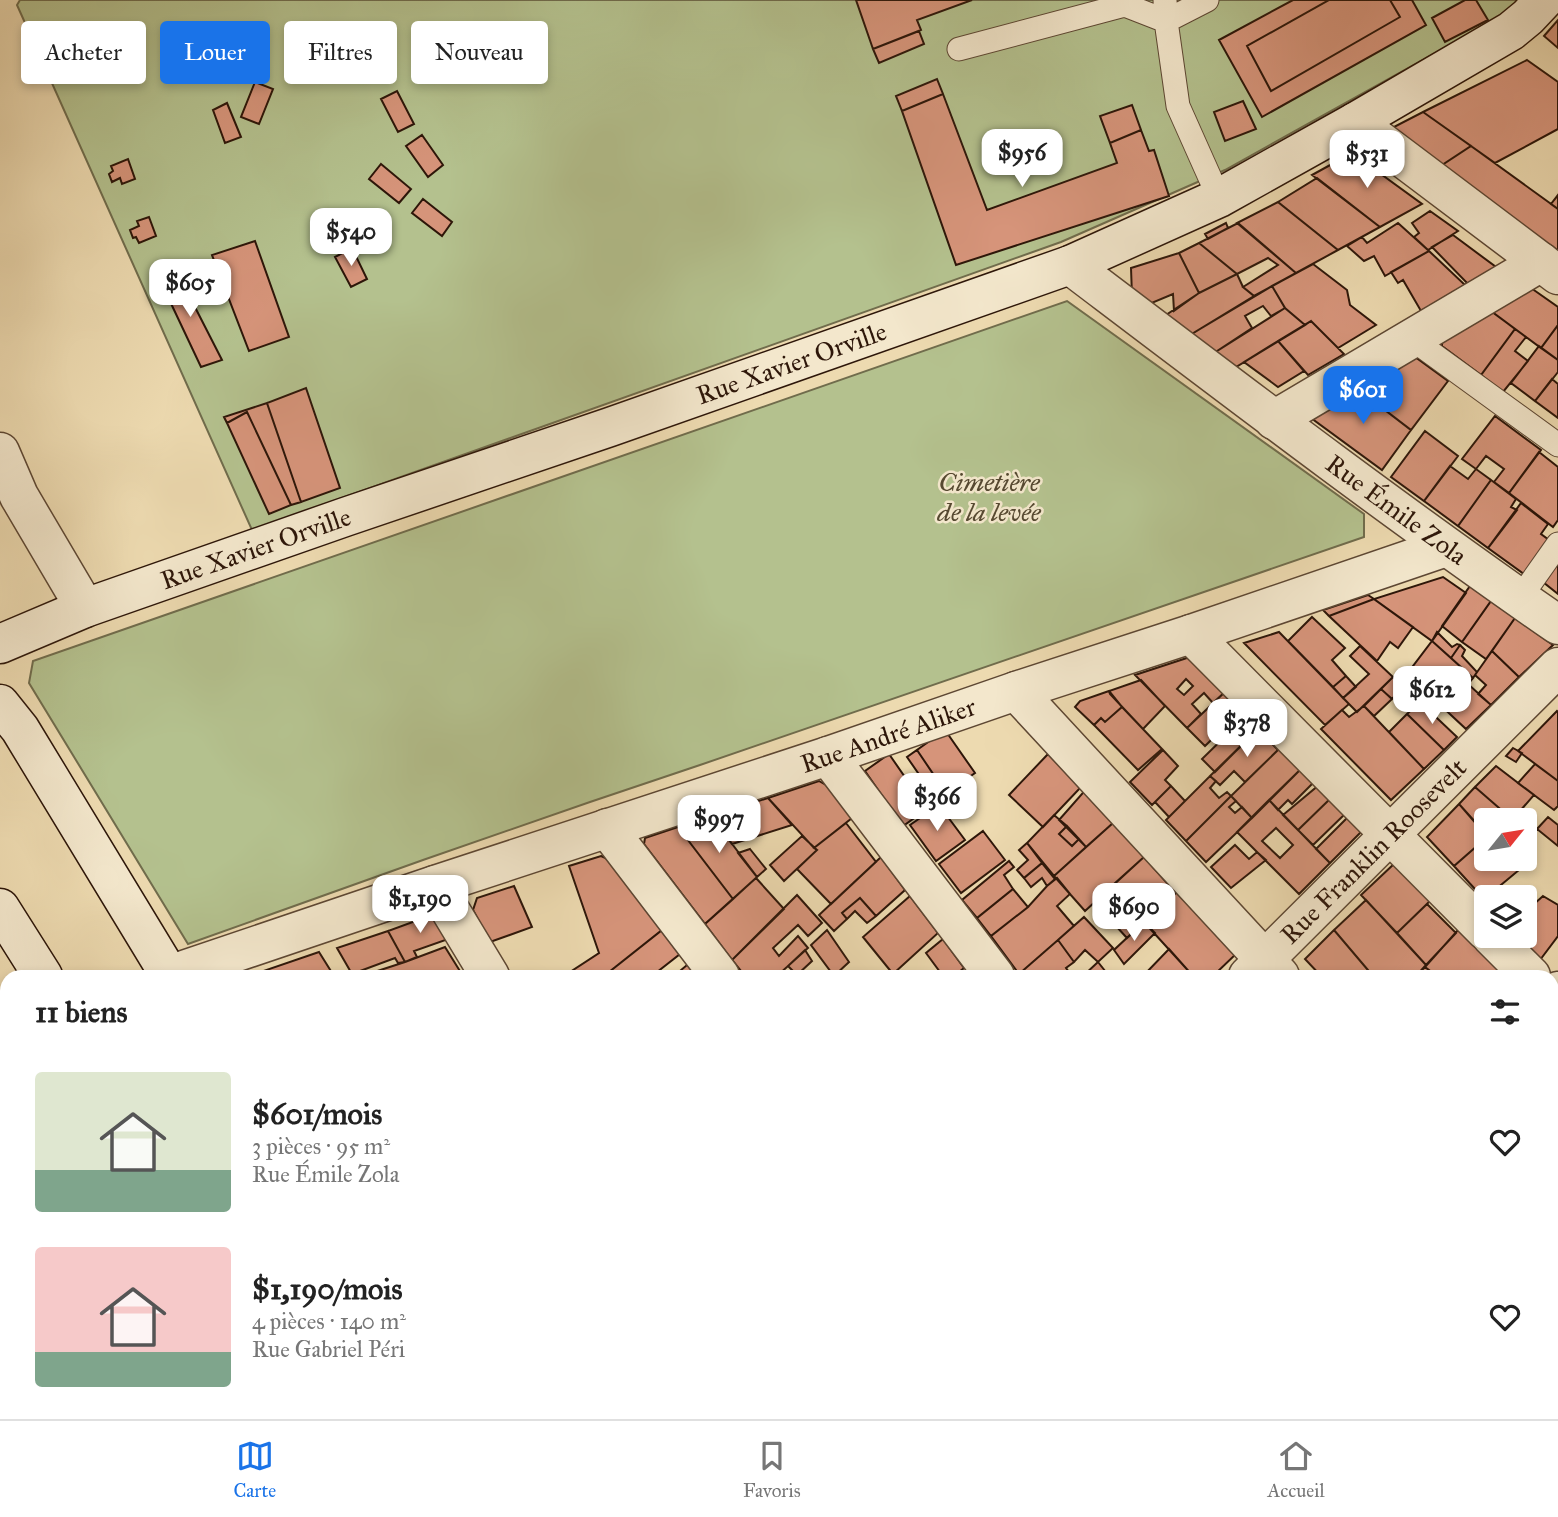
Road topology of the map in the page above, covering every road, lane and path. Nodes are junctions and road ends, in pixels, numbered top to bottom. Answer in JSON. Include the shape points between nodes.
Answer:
{"nodes":[{"id":1,"x":1207,"y":0,"type":"edge"},
{"id":2,"x":1544,"y":0,"type":"edge"},
{"id":3,"x":1166,"y":10,"type":"edge"},
{"id":4,"x":960,"y":49,"type":"dead end"},
{"id":5,"x":1355,"y":122,"type":"junction"},
{"id":6,"x":1219,"y":198,"type":"junction"},
{"id":7,"x":1070,"y":265,"type":"junction"},
{"id":8,"x":1549,"y":268,"type":"edge"},
{"id":9,"x":1412,"y":339,"type":"junction"},
{"id":10,"x":1274,"y":420,"type":"junction"},
{"id":11,"x":1558,"y":445,"type":"edge"},
{"id":12,"x":0,"y":452,"type":"edge"},
{"id":13,"x":10,"y":501,"type":"edge"},
{"id":14,"x":1558,"y":544,"type":"edge"},
{"id":15,"x":1446,"y":547,"type":"junction"},
{"id":16,"x":1520,"y":598,"type":"junction"},
{"id":17,"x":85,"y":608,"type":"junction"},
{"id":18,"x":1558,"y":625,"type":"edge"},
{"id":19,"x":1191,"y":634,"type":"junction"},
{"id":20,"x":0,"y":644,"type":"edge"},
{"id":21,"x":1558,"y":667,"type":"edge"},
{"id":22,"x":1016,"y":691,"type":"junction"},
{"id":23,"x":0,"y":704,"type":"edge"},
{"id":24,"x":828,"y":756,"type":"junction"},
{"id":25,"x":607,"y":828,"type":"junction"},
{"id":26,"x":1389,"y":835,"type":"junction"},
{"id":27,"x":435,"y":885,"type":"junction"},
{"id":28,"x":0,"y":908,"type":"edge"},
{"id":29,"x":1474,"y":919,"type":"edge"},
{"id":30,"x":1503,"y":948,"type":"edge"},
{"id":31,"x":39,"y":970,"type":"edge"},
{"id":32,"x":166,"y":970,"type":"edge"},
{"id":33,"x":187,"y":970,"type":"edge"},
{"id":34,"x":486,"y":970,"type":"edge"},
{"id":35,"x":715,"y":970,"type":"edge"},
{"id":36,"x":990,"y":970,"type":"edge"},
{"id":37,"x":1263,"y":970,"type":"edge"},
{"id":38,"x":1265,"y":970,"type":"edge"},
{"id":39,"x":1525,"y":970,"type":"edge"}],
"edges":[{"from":1,"to":3,"type":"lane"},
{"from":2,"to":5,"type":"street","name":"Rue Xavier Orville","via":[[1511,31]]},
{"from":3,"to":4,"type":"lane","via":[[1125,5]]},
{"from":3,"to":6,"type":"lane","via":[[1178,106]]},
{"from":5,"to":6,"type":"street","name":"Rue Xavier Orville"},
{"from":5,"to":8,"type":"street"},
{"from":6,"to":7,"type":"street","name":"Rue Xavier Orville"},
{"from":7,"to":10,"type":"street","name":"Rue Émile Zola"},
{"from":7,"to":17,"type":"street","name":"Rue Xavier Orville"},
{"from":8,"to":9,"type":"street"},
{"from":9,"to":10,"type":"street"},
{"from":9,"to":11,"type":"lane"},
{"from":10,"to":15,"type":"street","name":"Rue Émile Zola"},
{"from":12,"to":13,"type":"street"},
{"from":13,"to":17,"type":"street"},
{"from":14,"to":16,"type":"lane"},
{"from":15,"to":16,"type":"street","name":"Rue Émile Zola"},
{"from":15,"to":19,"type":"street","name":"Rue André Aliker"},
{"from":16,"to":18,"type":"street","name":"Rue Émile Zola"},
{"from":17,"to":20,"type":"street","name":"Rue Xavier Orville"},
{"from":19,"to":22,"type":"street","name":"Rue André Aliker"},
{"from":19,"to":26,"type":"street"},
{"from":21,"to":26,"type":"street","name":"Rue Franklin Roosevelt"},
{"from":22,"to":24,"type":"street","name":"Rue André Aliker"},
{"from":22,"to":37,"type":"street"},
{"from":23,"to":32,"type":"street","via":[[20,729]]},
{"from":24,"to":25,"type":"street","name":"Rue André Aliker"},
{"from":24,"to":36,"type":"street"},
{"from":25,"to":27,"type":"street","name":"Rue André Aliker"},
{"from":25,"to":35,"type":"street"},
{"from":26,"to":29,"type":"street"},
{"from":26,"to":38,"type":"street","name":"Rue Franklin Roosevelt"},
{"from":27,"to":33,"type":"street","name":"Rue André Aliker"},
{"from":27,"to":34,"type":"street"},
{"from":28,"to":31,"type":"street"},
{"from":30,"to":39,"type":"street"}]}
